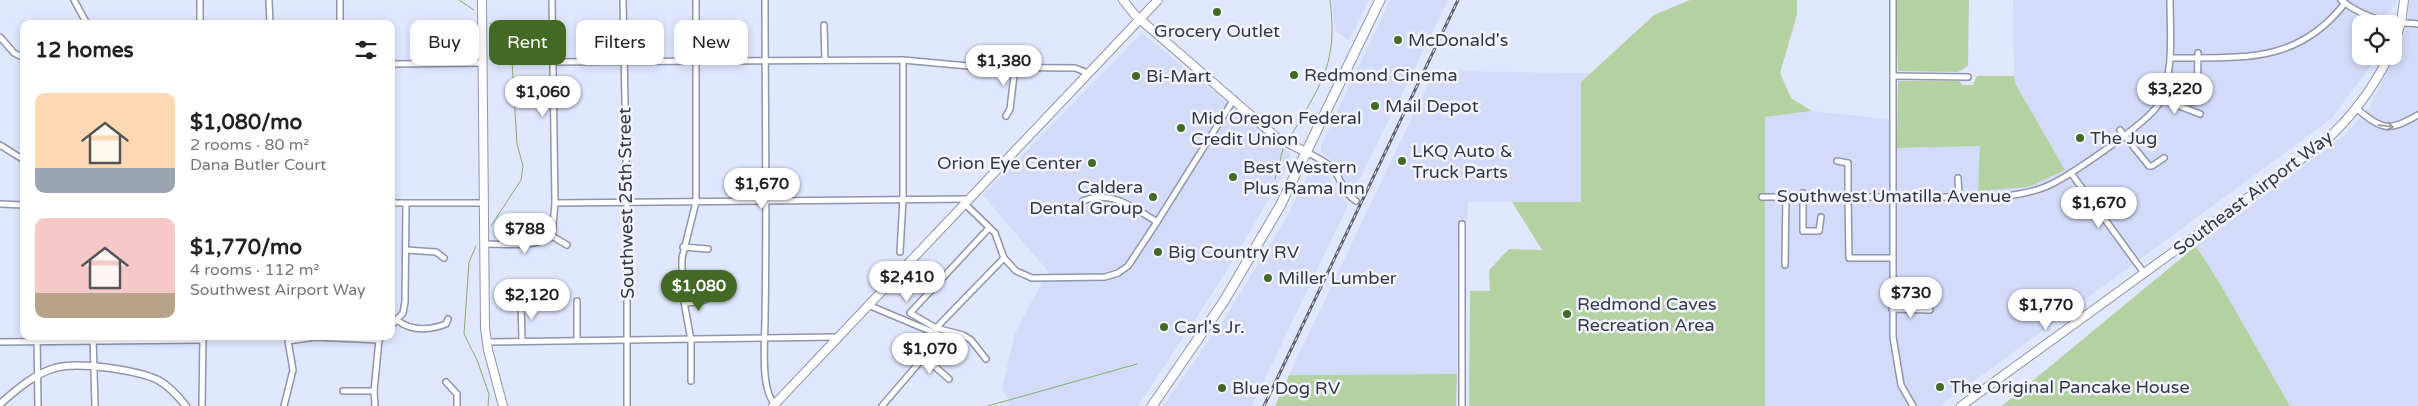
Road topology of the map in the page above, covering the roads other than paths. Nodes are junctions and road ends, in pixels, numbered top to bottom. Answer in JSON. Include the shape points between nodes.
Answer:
{"nodes":[{"id":1,"x":74,"y":0,"type":"edge"},
{"id":2,"x":200,"y":0,"type":"edge"},
{"id":3,"x":269,"y":0,"type":"edge"},
{"id":4,"x":340,"y":0,"type":"edge"},
{"id":5,"x":482,"y":0,"type":"edge"},
{"id":6,"x":552,"y":0,"type":"edge"},
{"id":7,"x":623,"y":0,"type":"edge"},
{"id":8,"x":696,"y":0,"type":"edge"},
{"id":9,"x":766,"y":0,"type":"edge"},
{"id":10,"x":1123,"y":0,"type":"edge"},
{"id":11,"x":1158,"y":0,"type":"edge"},
{"id":12,"x":1380,"y":0,"type":"edge"},
{"id":13,"x":1893,"y":0,"type":"edge"},
{"id":14,"x":2170,"y":0,"type":"edge"},
{"id":15,"x":2404,"y":0,"type":"edge"},
{"id":16,"x":2343,"y":2,"type":"edge"},
{"id":17,"x":2368,"y":15,"type":"edge"},
{"id":18,"x":2402,"y":15,"type":"edge"},
{"id":19,"x":85,"y":20,"type":"edge"},
{"id":20,"x":200,"y":20,"type":"edge"},
{"id":21,"x":270,"y":20,"type":"edge"},
{"id":22,"x":340,"y":20,"type":"edge"},
{"id":23,"x":552,"y":20,"type":"edge"},
{"id":24,"x":623,"y":20,"type":"edge"},
{"id":25,"x":696,"y":20,"type":"edge"},
{"id":26,"x":1140,"y":20,"type":"junction"},
{"id":27,"x":2402,"y":23,"type":"edge"},
{"id":28,"x":2418,"y":24,"type":"edge"},
{"id":29,"x":824,"y":25,"type":"dead end"},
{"id":30,"x":0,"y":37,"type":"edge"},
{"id":31,"x":2198,"y":53,"type":"dead end"},
{"id":32,"x":20,"y":56,"type":"edge"},
{"id":33,"x":2170,"y":58,"type":"junction"},
{"id":34,"x":748,"y":60,"type":"edge"},
{"id":35,"x":765,"y":60,"type":"junction"},
{"id":36,"x":825,"y":60,"type":"junction"},
{"id":37,"x":903,"y":60,"type":"junction"},
{"id":38,"x":395,"y":64,"type":"edge"},
{"id":39,"x":483,"y":64,"type":"junction"},
{"id":40,"x":552,"y":65,"type":"edge"},
{"id":41,"x":624,"y":65,"type":"edge"},
{"id":42,"x":697,"y":65,"type":"edge"},
{"id":43,"x":2384,"y":65,"type":"edge"},
{"id":44,"x":1015,"y":67,"type":"junction"},
{"id":45,"x":1088,"y":73,"type":"junction"},
{"id":46,"x":1893,"y":76,"type":"junction"},
{"id":47,"x":1968,"y":77,"type":"dead end"},
{"id":48,"x":2160,"y":88,"type":"dead end"},
{"id":49,"x":2156,"y":97,"type":"dead end"},
{"id":50,"x":1234,"y":99,"type":"junction"},
{"id":51,"x":2357,"y":109,"type":"junction"},
{"id":52,"x":2200,"y":114,"type":"dead end"},
{"id":53,"x":2418,"y":115,"type":"edge"},
{"id":54,"x":1006,"y":116,"type":"dead end"},
{"id":55,"x":2120,"y":130,"type":"dead end"},
{"id":56,"x":0,"y":145,"type":"edge"},
{"id":57,"x":1308,"y":153,"type":"junction"},
{"id":58,"x":20,"y":158,"type":"edge"},
{"id":59,"x":2164,"y":158,"type":"dead end"},
{"id":60,"x":1837,"y":160,"type":"dead end"},
{"id":61,"x":2071,"y":173,"type":"junction"},
{"id":62,"x":1958,"y":178,"type":"dead end"},
{"id":63,"x":1786,"y":193,"type":"dead end"},
{"id":64,"x":1803,"y":193,"type":"dead end"},
{"id":65,"x":1762,"y":197,"type":"dead end"},
{"id":66,"x":1892,"y":197,"type":"junction"},
{"id":67,"x":1958,"y":197,"type":"junction"},
{"id":68,"x":903,"y":199,"type":"junction"},
{"id":69,"x":767,"y":200,"type":"junction"},
{"id":70,"x":1083,"y":201,"type":"dead end"},
{"id":71,"x":1356,"y":201,"type":"dead end"},
{"id":72,"x":627,"y":202,"type":"junction"},
{"id":73,"x":696,"y":202,"type":"junction"},
{"id":74,"x":967,"y":202,"type":"junction"},
{"id":75,"x":395,"y":203,"type":"edge"},
{"id":76,"x":484,"y":203,"type":"junction"},
{"id":77,"x":555,"y":203,"type":"junction"},
{"id":78,"x":0,"y":204,"type":"edge"},
{"id":79,"x":406,"y":204,"type":"junction"},
{"id":80,"x":20,"y":205,"type":"edge"},
{"id":81,"x":1821,"y":217,"type":"dead end"},
{"id":82,"x":1157,"y":222,"type":"junction"},
{"id":83,"x":1462,"y":224,"type":"dead end"},
{"id":84,"x":989,"y":228,"type":"junction"},
{"id":85,"x":552,"y":236,"type":"junction"},
{"id":86,"x":485,"y":244,"type":"junction"},
{"id":87,"x":567,"y":245,"type":"dead end"},
{"id":88,"x":683,"y":247,"type":"junction"},
{"id":89,"x":406,"y":250,"type":"junction"},
{"id":90,"x":708,"y":250,"type":"dead end"},
{"id":91,"x":900,"y":252,"type":"dead end"},
{"id":92,"x":444,"y":258,"type":"dead end"},
{"id":93,"x":1004,"y":258,"type":"junction"},
{"id":94,"x":1892,"y":258,"type":"junction"},
{"id":95,"x":1785,"y":266,"type":"dead end"},
{"id":96,"x":2144,"y":274,"type":"junction"},
{"id":97,"x":1908,"y":289,"type":"dead end"},
{"id":98,"x":707,"y":299,"type":"dead end"},
{"id":99,"x":577,"y":301,"type":"dead end"},
{"id":100,"x":521,"y":302,"type":"dead end"},
{"id":101,"x":686,"y":303,"type":"junction"},
{"id":102,"x":868,"y":305,"type":"junction"},
{"id":103,"x":1907,"y":308,"type":"junction"},
{"id":104,"x":1892,"y":309,"type":"junction"},
{"id":105,"x":1930,"y":310,"type":"dead end"},
{"id":106,"x":448,"y":319,"type":"dead end"},
{"id":107,"x":398,"y":321,"type":"junction"},
{"id":108,"x":395,"y":323,"type":"edge"},
{"id":109,"x":936,"y":328,"type":"junction"},
{"id":110,"x":765,"y":338,"type":"junction"},
{"id":111,"x":838,"y":338,"type":"junction"},
{"id":112,"x":25,"y":340,"type":"edge"},
{"id":113,"x":37,"y":340,"type":"edge"},
{"id":114,"x":93,"y":340,"type":"edge"},
{"id":115,"x":203,"y":340,"type":"edge"},
{"id":116,"x":299,"y":340,"type":"edge"},
{"id":117,"x":380,"y":340,"type":"edge"},
{"id":118,"x":522,"y":340,"type":"junction"},
{"id":119,"x":577,"y":340,"type":"junction"},
{"id":120,"x":691,"y":340,"type":"junction"},
{"id":121,"x":628,"y":341,"type":"junction"},
{"id":122,"x":0,"y":342,"type":"edge"},
{"id":123,"x":487,"y":342,"type":"junction"},
{"id":124,"x":924,"y":357,"type":"junction"},
{"id":125,"x":986,"y":359,"type":"dead end"},
{"id":126,"x":94,"y":366,"type":"junction"},
{"id":127,"x":37,"y":376,"type":"junction"},
{"id":128,"x":949,"y":379,"type":"dead end"},
{"id":129,"x":692,"y":381,"type":"dead end"},
{"id":130,"x":446,"y":382,"type":"dead end"},
{"id":131,"x":344,"y":391,"type":"dead end"},
{"id":132,"x":374,"y":391,"type":"junction"},
{"id":133,"x":0,"y":404,"type":"edge"},
{"id":134,"x":774,"y":405,"type":"edge"},
{"id":135,"x":38,"y":406,"type":"edge"},
{"id":136,"x":95,"y":406,"type":"edge"},
{"id":137,"x":186,"y":406,"type":"edge"},
{"id":138,"x":202,"y":406,"type":"edge"},
{"id":139,"x":284,"y":406,"type":"edge"},
{"id":140,"x":375,"y":406,"type":"edge"},
{"id":141,"x":457,"y":406,"type":"edge"},
{"id":142,"x":502,"y":406,"type":"edge"},
{"id":143,"x":627,"y":406,"type":"edge"},
{"id":144,"x":882,"y":406,"type":"edge"},
{"id":145,"x":1152,"y":406,"type":"edge"},
{"id":146,"x":1462,"y":406,"type":"edge"},
{"id":147,"x":1913,"y":406,"type":"edge"},
{"id":148,"x":1961,"y":406,"type":"edge"}],
"edges":[{"from":1,"to":19,"type":"street"},
{"from":2,"to":20,"type":"street"},
{"from":3,"to":21,"type":"street"},
{"from":4,"to":22,"type":"street"},
{"from":5,"to":39,"type":"main road"},
{"from":6,"to":23,"type":"street"},
{"from":7,"to":24,"type":"street","name":"Southwest 25th Street"},
{"from":8,"to":25,"type":"street"},
{"from":9,"to":35,"type":"street"},
{"from":10,"to":26,"type":"main road"},
{"from":11,"to":26,"type":"main road"},
{"from":12,"to":57,"type":"highway"},
{"from":13,"to":46,"type":"street"},
{"from":14,"to":33,"type":"street","name":"Southwest Umatilla Avenue"},
{"from":15,"to":18,"type":"main road"},
{"from":16,"to":17,"type":"street"},
{"from":16,"to":33,"type":"street","via":[[2334,18],[2313,35],[2283,50],[2250,57]]},
{"from":26,"to":45,"type":"main road"},
{"from":26,"to":50,"type":"main road"},
{"from":27,"to":28,"type":"street"},
{"from":29,"to":36,"type":"street"},
{"from":30,"to":32,"type":"street"},
{"from":31,"to":48,"type":"street","via":[[2198,101],[2192,102]]},
{"from":33,"to":61,"type":"street","name":"Southwest Umatilla Avenue","via":[[2157,106],[2139,124]]},
{"from":34,"to":35,"type":"street"},
{"from":35,"to":36,"type":"street"},
{"from":35,"to":69,"type":"street"},
{"from":36,"to":37,"type":"street"},
{"from":37,"to":44,"type":"street"},
{"from":37,"to":68,"type":"street"},
{"from":38,"to":39,"type":"street"},
{"from":39,"to":76,"type":"main road"},
{"from":40,"to":77,"type":"street"},
{"from":41,"to":72,"type":"street","name":"Southwest 25th Street"},
{"from":42,"to":73,"type":"street"},
{"from":43,"to":51,"type":"main road","name":"Southeast Airport Way"},
{"from":44,"to":45,"type":"street","via":[[1075,68]]},
{"from":44,"to":54,"type":"street","via":[[1010,109]]},
{"from":45,"to":74,"type":"main road"},
{"from":46,"to":47,"type":"street"},
{"from":46,"to":66,"type":"street"},
{"from":49,"to":52,"type":"street"},
{"from":50,"to":57,"type":"main road","via":[[1276,137]]},
{"from":50,"to":82,"type":"street"},
{"from":51,"to":53,"type":"street","one_way":true,"via":[[2376,124],[2388,128]]},
{"from":51,"to":96,"type":"main road","name":"Southeast Airport Way","via":[[2322,144]]},
{"from":55,"to":59,"type":"street","via":[[2149,166]]},
{"from":56,"to":58,"type":"street"},
{"from":57,"to":71,"type":"street","via":[[1332,168],[1344,192]]},
{"from":57,"to":145,"type":"highway","via":[[1251,258]]},
{"from":60,"to":94,"type":"street","via":[[1848,163],[1849,258]]},
{"from":61,"to":67,"type":"street","name":"Southwest Umatilla Avenue","via":[[2045,187],[2022,194]]},
{"from":61,"to":96,"type":"street"},
{"from":62,"to":67,"type":"street"},
{"from":63,"to":95,"type":"street"},
{"from":64,"to":81,"type":"street","via":[[1803,230],[1819,231]]},
{"from":65,"to":66,"type":"street","name":"Southwest Umatilla Avenue"},
{"from":66,"to":67,"type":"street","name":"Southwest Umatilla Avenue"},
{"from":66,"to":94,"type":"street"},
{"from":68,"to":69,"type":"street"},
{"from":68,"to":74,"type":"street"},
{"from":68,"to":91,"type":"street"},
{"from":69,"to":73,"type":"street"},
{"from":69,"to":110,"type":"street"},
{"from":70,"to":82,"type":"street","via":[[1091,197],[1105,197],[1123,202]]},
{"from":72,"to":73,"type":"street"},
{"from":72,"to":77,"type":"street"},
{"from":72,"to":121,"type":"street","name":"Southwest 25th Street"},
{"from":73,"to":88,"type":"street"},
{"from":74,"to":84,"type":"street"},
{"from":74,"to":102,"type":"main road"},
{"from":75,"to":79,"type":"street"},
{"from":76,"to":79,"type":"street"},
{"from":76,"to":86,"type":"main road"},
{"from":77,"to":85,"type":"street"},
{"from":78,"to":80,"type":"street"},
{"from":79,"to":89,"type":"street"},
{"from":82,"to":93,"type":"street","via":[[1128,266],[1105,277],[1032,278],[1016,271]]},
{"from":83,"to":146,"type":"street"},
{"from":84,"to":93,"type":"street","via":[[995,234]]},
{"from":84,"to":109,"type":"street","via":[[910,313]]},
{"from":85,"to":86,"type":"street","via":[[529,245]]},
{"from":85,"to":87,"type":"street"},
{"from":86,"to":123,"type":"main road"},
{"from":88,"to":90,"type":"street"},
{"from":88,"to":101,"type":"street","via":[[682,291]]},
{"from":89,"to":92,"type":"street","via":[[436,252]]},
{"from":89,"to":107,"type":"street","via":[[405,302]]},
{"from":93,"to":109,"type":"street"},
{"from":94,"to":104,"type":"street"},
{"from":96,"to":148,"type":"main road","name":"Southeast Airport Way"},
{"from":97,"to":103,"type":"street"},
{"from":98,"to":101,"type":"street"},
{"from":99,"to":119,"type":"street"},
{"from":100,"to":118,"type":"street"},
{"from":101,"to":120,"type":"street"},
{"from":102,"to":111,"type":"main road"},
{"from":102,"to":124,"type":"street","via":[[942,336]]},
{"from":103,"to":104,"type":"street"},
{"from":103,"to":105,"type":"street"},
{"from":104,"to":147,"type":"street","via":[[1896,367],[1901,385]]},
{"from":106,"to":107,"type":"street","via":[[446,324],[426,329]]},
{"from":107,"to":108,"type":"street"},
{"from":109,"to":125,"type":"street","via":[[963,335]]},
{"from":110,"to":111,"type":"street"},
{"from":110,"to":120,"type":"street"},
{"from":110,"to":134,"type":"street","via":[[767,391]]},
{"from":111,"to":134,"type":"main road"},
{"from":112,"to":122,"type":"street"},
{"from":113,"to":127,"type":"street"},
{"from":114,"to":126,"type":"street"},
{"from":115,"to":138,"type":"street"},
{"from":116,"to":139,"type":"street","via":[[288,342],[293,370]]},
{"from":117,"to":132,"type":"street"},
{"from":118,"to":119,"type":"street"},
{"from":118,"to":123,"type":"street"},
{"from":119,"to":121,"type":"street"},
{"from":120,"to":121,"type":"street"},
{"from":120,"to":129,"type":"street"},
{"from":121,"to":143,"type":"street","name":"Southwest 25th Street"},
{"from":123,"to":142,"type":"main road"},
{"from":124,"to":128,"type":"street"},
{"from":124,"to":144,"type":"street"},
{"from":126,"to":127,"type":"street","via":[[55,368]]},
{"from":126,"to":136,"type":"street"},
{"from":126,"to":137,"type":"street","via":[[158,380]]},
{"from":127,"to":133,"type":"street"},
{"from":127,"to":135,"type":"street"},
{"from":130,"to":141,"type":"street","via":[[456,394]]},
{"from":131,"to":132,"type":"street"},
{"from":132,"to":140,"type":"street"}]}
